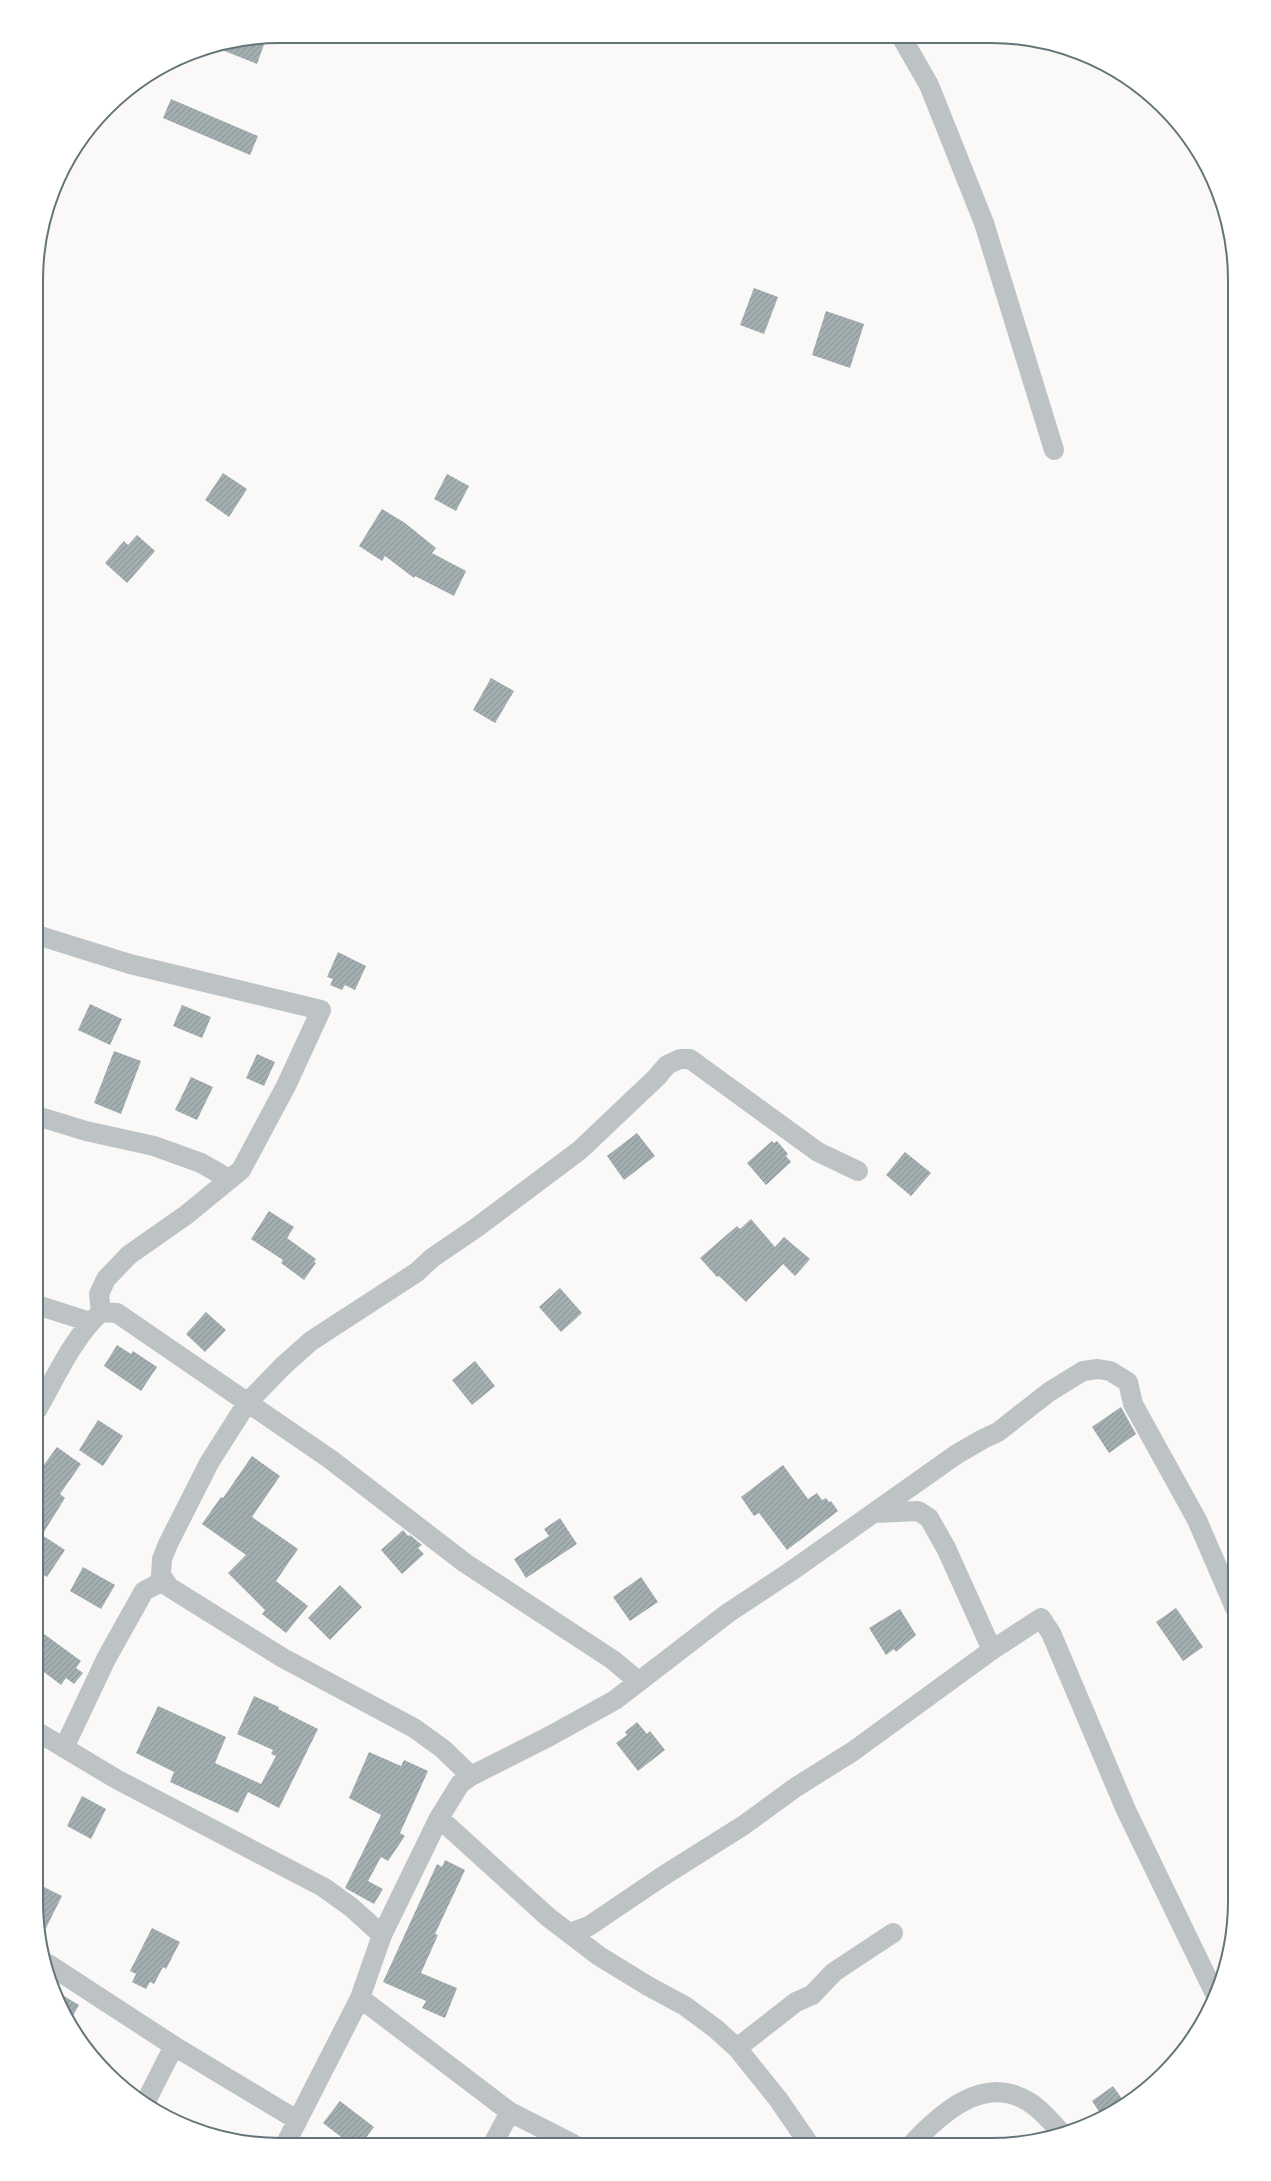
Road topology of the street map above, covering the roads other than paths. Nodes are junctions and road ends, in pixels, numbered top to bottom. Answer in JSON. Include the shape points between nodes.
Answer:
{"nodes":[{"id":1,"x":905,"y":43,"type":"edge"},
{"id":2,"x":1054,"y":450,"type":"dead end"},
{"id":3,"x":43,"y":937,"type":"edge"},
{"id":4,"x":43,"y":1118,"type":"edge"},
{"id":5,"x":858,"y":1171,"type":"dead end"},
{"id":6,"x":228,"y":1179,"type":"junction"},
{"id":7,"x":43,"y":1306,"type":"edge"},
{"id":8,"x":95,"y":1317,"type":"junction"},
{"id":9,"x":43,"y":1399,"type":"edge"},
{"id":10,"x":247,"y":1403,"type":"junction"},
{"id":11,"x":873,"y":1513,"type":"junction"},
{"id":12,"x":163,"y":1581,"type":"junction"},
{"id":13,"x":1228,"y":1592,"type":"edge"},
{"id":14,"x":992,"y":1650,"type":"junction"},
{"id":15,"x":638,"y":1681,"type":"junction"},
{"id":16,"x":43,"y":1735,"type":"edge"},
{"id":17,"x":64,"y":1748,"type":"junction"},
{"id":18,"x":471,"y":1776,"type":"junction"},
{"id":19,"x":439,"y":1818,"type":"junction"},
{"id":20,"x":570,"y":1933,"type":"junction"},
{"id":21,"x":893,"y":1933,"type":"dead end"},
{"id":22,"x":382,"y":1936,"type":"junction"},
{"id":23,"x":53,"y":1967,"type":"edge"},
{"id":24,"x":1212,"y":1987,"type":"edge"},
{"id":25,"x":360,"y":1998,"type":"junction"},
{"id":26,"x":174,"y":2046,"type":"junction"},
{"id":27,"x":737,"y":2048,"type":"junction"},
{"id":28,"x":148,"y":2098,"type":"edge"},
{"id":29,"x":510,"y":2112,"type":"junction"},
{"id":30,"x":297,"y":2120,"type":"junction"},
{"id":31,"x":1057,"y":2128,"type":"edge"},
{"id":32,"x":288,"y":2138,"type":"edge"},
{"id":33,"x":496,"y":2138,"type":"edge"},
{"id":34,"x":561,"y":2138,"type":"edge"},
{"id":35,"x":805,"y":2138,"type":"edge"},
{"id":36,"x":918,"y":2138,"type":"edge"}],
"edges":[{"from":1,"to":2,"type":"street","via":[[929,85],[984,223]]},
{"from":3,"to":6,"type":"street","via":[[130,964],[321,1010],[255,1146],[240,1170]]},
{"from":4,"to":6,"type":"street","via":[[86,1131],[154,1146],[201,1163]]},
{"from":5,"to":10,"type":"street","via":[[818,1152],[690,1059],[680,1059],[667,1065],[580,1150],[432,1258],[417,1272],[311,1341]]},
{"from":6,"to":8,"type":"street","via":[[180,1219],[129,1255],[106,1278],[99,1294]]},
{"from":7,"to":8,"type":"street"},
{"from":8,"to":9,"type":"street","via":[[71,1349]]},
{"from":8,"to":10,"type":"street","via":[[117,1313]]},
{"from":10,"to":12,"type":"street","via":[[209,1463],[168,1544],[160,1567]]},
{"from":10,"to":15,"type":"street","via":[[330,1460],[465,1563],[613,1660]]},
{"from":11,"to":13,"type":"street","via":[[957,1454],[998,1432],[1049,1392],[1083,1370],[1110,1371],[1128,1382],[1133,1404],[1196,1520]]},
{"from":11,"to":14,"type":"street","via":[[918,1511],[929,1518],[946,1548]]},
{"from":11,"to":15,"type":"street","via":[[728,1613]]},
{"from":12,"to":17,"type":"street","via":[[144,1591],[106,1659]]},
{"from":12,"to":18,"type":"street","via":[[184,1597],[283,1658],[414,1728]]},
{"from":14,"to":20,"type":"street","via":[[852,1752],[796,1787],[744,1826],[589,1926]]},
{"from":14,"to":24,"type":"street","via":[[1041,1618],[1051,1633],[1126,1810]]},
{"from":15,"to":18,"type":"street","via":[[609,1704]]},
{"from":16,"to":17,"type":"street"},
{"from":17,"to":22,"type":"street","via":[[118,1780],[323,1888],[351,1907]]},
{"from":18,"to":19,"type":"street","via":[[457,1788]]},
{"from":19,"to":20,"type":"street","via":[[548,1918]]},
{"from":19,"to":22,"type":"street"},
{"from":20,"to":27,"type":"street","via":[[624,1971],[702,2017]]},
{"from":21,"to":27,"type":"street","via":[[834,1972],[812,1995],[796,2002]]},
{"from":22,"to":25,"type":"street"},
{"from":23,"to":26,"type":"street"},
{"from":25,"to":29,"type":"street"},
{"from":25,"to":30,"type":"street"},
{"from":26,"to":28,"type":"street"},
{"from":26,"to":30,"type":"street"},
{"from":27,"to":35,"type":"street","via":[[778,2099]]},
{"from":29,"to":33,"type":"street"},
{"from":29,"to":34,"type":"street"},
{"from":30,"to":32,"type":"street"},
{"from":31,"to":36,"type":"street","via":[[1029,2102],[1016,2095],[998,2093],[975,2096],[959,2103],[945,2112]]}]}
